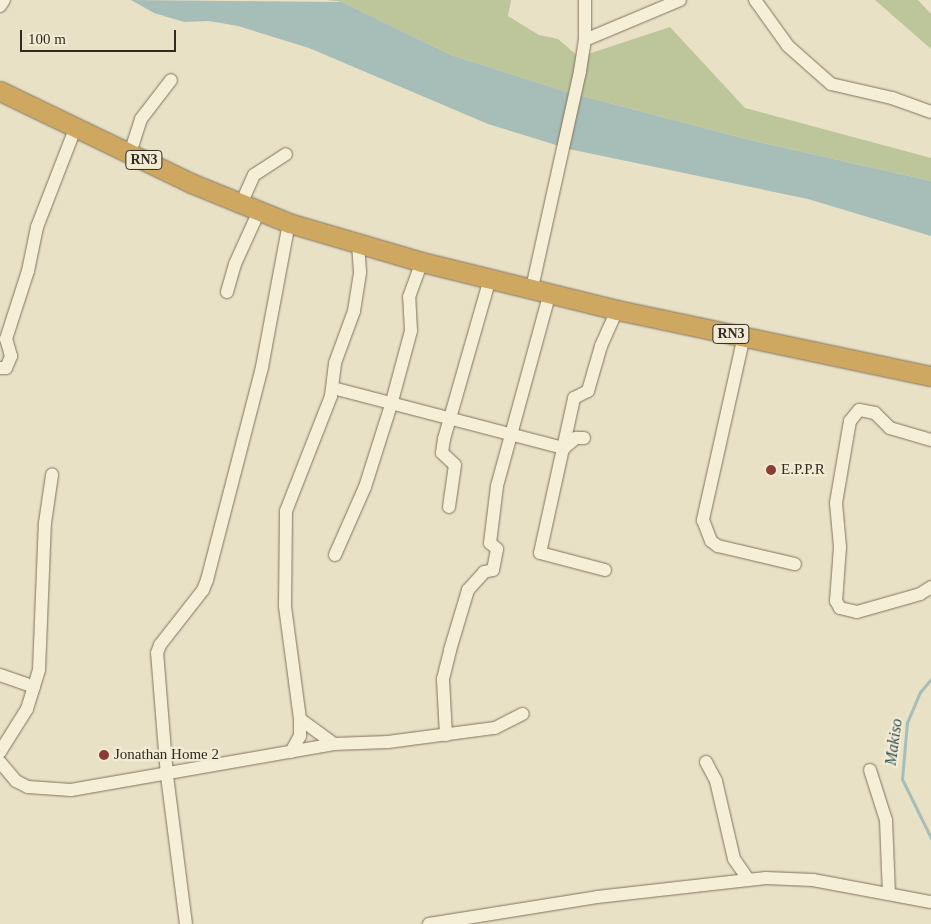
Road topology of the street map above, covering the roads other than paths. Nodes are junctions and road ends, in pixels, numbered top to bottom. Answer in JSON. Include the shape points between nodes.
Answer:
{"nodes":[{"id":1,"x":4,"y":0,"type":"edge"},
{"id":2,"x":585,"y":0,"type":"edge"},
{"id":3,"x":680,"y":0,"type":"edge"},
{"id":4,"x":755,"y":0,"type":"edge"},
{"id":5,"x":0,"y":6,"type":"edge"},
{"id":6,"x":585,"y":40,"type":"junction"},
{"id":7,"x":171,"y":80,"type":"dead end"},
{"id":8,"x":0,"y":91,"type":"edge"},
{"id":9,"x":931,"y":112,"type":"edge"},
{"id":10,"x":75,"y":130,"type":"junction"},
{"id":11,"x":130,"y":153,"type":"junction"},
{"id":12,"x":286,"y":154,"type":"dead end"},
{"id":13,"x":241,"y":204,"type":"junction"},
{"id":14,"x":259,"y":212,"type":"junction"},
{"id":15,"x":289,"y":223,"type":"junction"},
{"id":16,"x":358,"y":244,"type":"junction"},
{"id":17,"x":422,"y":262,"type":"junction"},
{"id":18,"x":490,"y":279,"type":"junction"},
{"id":19,"x":532,"y":288,"type":"junction"},
{"id":20,"x":227,"y":292,"type":"dead end"},
{"id":21,"x":550,"y":292,"type":"junction"},
{"id":22,"x":617,"y":310,"type":"junction"},
{"id":23,"x":744,"y":336,"type":"junction"},
{"id":24,"x":0,"y":368,"type":"edge"},
{"id":25,"x":931,"y":376,"type":"edge"},
{"id":26,"x":333,"y":388,"type":"junction"},
{"id":27,"x":391,"y":406,"type":"junction"},
{"id":28,"x":452,"y":418,"type":"junction"},
{"id":29,"x":512,"y":435,"type":"junction"},
{"id":30,"x":584,"y":438,"type":"dead end"},
{"id":31,"x":931,"y":440,"type":"edge"},
{"id":32,"x":564,"y":448,"type":"junction"},
{"id":33,"x":52,"y":475,"type":"dead end"},
{"id":34,"x":449,"y":507,"type":"dead end"},
{"id":35,"x":335,"y":555,"type":"dead end"},
{"id":36,"x":795,"y":564,"type":"dead end"},
{"id":37,"x":605,"y":570,"type":"dead end"},
{"id":38,"x":931,"y":588,"type":"edge"},
{"id":39,"x":0,"y":675,"type":"edge"},
{"id":40,"x":34,"y":687,"type":"junction"},
{"id":41,"x":523,"y":714,"type":"dead end"},
{"id":42,"x":300,"y":719,"type":"junction"},
{"id":43,"x":446,"y":735,"type":"junction"},
{"id":44,"x":334,"y":744,"type":"junction"},
{"id":45,"x":0,"y":752,"type":"edge"},
{"id":46,"x":291,"y":752,"type":"junction"},
{"id":47,"x":0,"y":762,"type":"edge"},
{"id":48,"x":706,"y":762,"type":"dead end"},
{"id":49,"x":870,"y":770,"type":"dead end"},
{"id":50,"x":167,"y":776,"type":"junction"},
{"id":51,"x":748,"y":879,"type":"junction"},
{"id":52,"x":889,"y":894,"type":"junction"},
{"id":53,"x":931,"y":902,"type":"edge"},
{"id":54,"x":449,"y":922,"type":"edge"},
{"id":55,"x":186,"y":924,"type":"edge"},
{"id":56,"x":429,"y":924,"type":"edge"}],
"edges":[{"from":1,"to":5,"type":"street"},
{"from":2,"to":6,"type":"street"},
{"from":3,"to":6,"type":"street"},
{"from":4,"to":9,"type":"street","via":[[788,46],[831,84],[892,98]]},
{"from":6,"to":19,"type":"street"},
{"from":7,"to":11,"type":"street","via":[[142,119]]},
{"from":8,"to":10,"type":"highway","number":"RN3"},
{"from":10,"to":11,"type":"highway","number":"RN3"},
{"from":10,"to":24,"type":"street","via":[[37,227],[28,271],[6,339],[11,356],[6,368]]},
{"from":11,"to":13,"type":"highway","number":"RN3"},
{"from":12,"to":13,"type":"street","via":[[254,176]]},
{"from":13,"to":14,"type":"highway","number":"RN3"},
{"from":14,"to":15,"type":"highway","number":"RN3"},
{"from":14,"to":20,"type":"street","via":[[235,264]]},
{"from":15,"to":16,"type":"highway","number":"RN3"},
{"from":15,"to":50,"type":"street","via":[[262,367],[207,580],[157,653]]},
{"from":16,"to":17,"type":"highway","number":"RN3"},
{"from":16,"to":26,"type":"street","via":[[360,272],[354,311],[335,363]]},
{"from":17,"to":18,"type":"highway","number":"RN3"},
{"from":17,"to":27,"type":"street","via":[[409,297],[411,331]]},
{"from":18,"to":19,"type":"highway","number":"RN3"},
{"from":18,"to":28,"type":"street"},
{"from":19,"to":21,"type":"highway","number":"RN3"},
{"from":21,"to":22,"type":"highway","number":"RN3"},
{"from":21,"to":29,"type":"street"},
{"from":22,"to":23,"type":"highway","number":"RN3"},
{"from":22,"to":32,"type":"street","via":[[601,346],[588,390],[574,398]]},
{"from":23,"to":25,"type":"highway","number":"RN3"},
{"from":23,"to":36,"type":"street","via":[[703,520],[711,541],[718,546]]},
{"from":26,"to":27,"type":"street"},
{"from":26,"to":42,"type":"street","via":[[286,511],[285,606]]},
{"from":27,"to":28,"type":"street"},
{"from":27,"to":35,"type":"street","via":[[365,487]]},
{"from":28,"to":29,"type":"street"},
{"from":28,"to":34,"type":"street","via":[[442,453],[455,465]]},
{"from":29,"to":32,"type":"street"},
{"from":29,"to":43,"type":"street","via":[[496,486],[490,543],[497,549],[492,570],[484,572],[468,590],[443,679]]},
{"from":30,"to":32,"type":"street","via":[[576,438]]},
{"from":31,"to":38,"type":"street","via":[[890,428],[876,413],[860,410],[850,422],[836,503],[840,547],[836,601],[840,608],[857,612]]},
{"from":32,"to":37,"type":"street","via":[[540,553]]},
{"from":33,"to":40,"type":"street","via":[[46,523],[42,640]]},
{"from":39,"to":40,"type":"street"},
{"from":40,"to":45,"type":"street","via":[[26,708]]},
{"from":41,"to":43,"type":"street","via":[[495,728]]},
{"from":42,"to":44,"type":"street"},
{"from":42,"to":46,"type":"street","via":[[300,736]]},
{"from":43,"to":44,"type":"street"},
{"from":44,"to":46,"type":"street"},
{"from":46,"to":50,"type":"street"},
{"from":47,"to":50,"type":"street","via":[[16,782],[46,790],[71,790]]},
{"from":48,"to":51,"type":"street","via":[[716,781],[734,859]]},
{"from":49,"to":52,"type":"street","via":[[886,820]]},
{"from":50,"to":55,"type":"street"},
{"from":51,"to":52,"type":"street","via":[[813,880]]},
{"from":51,"to":54,"type":"street","via":[[597,897]]},
{"from":52,"to":53,"type":"street"},
{"from":54,"to":56,"type":"street"}]}
